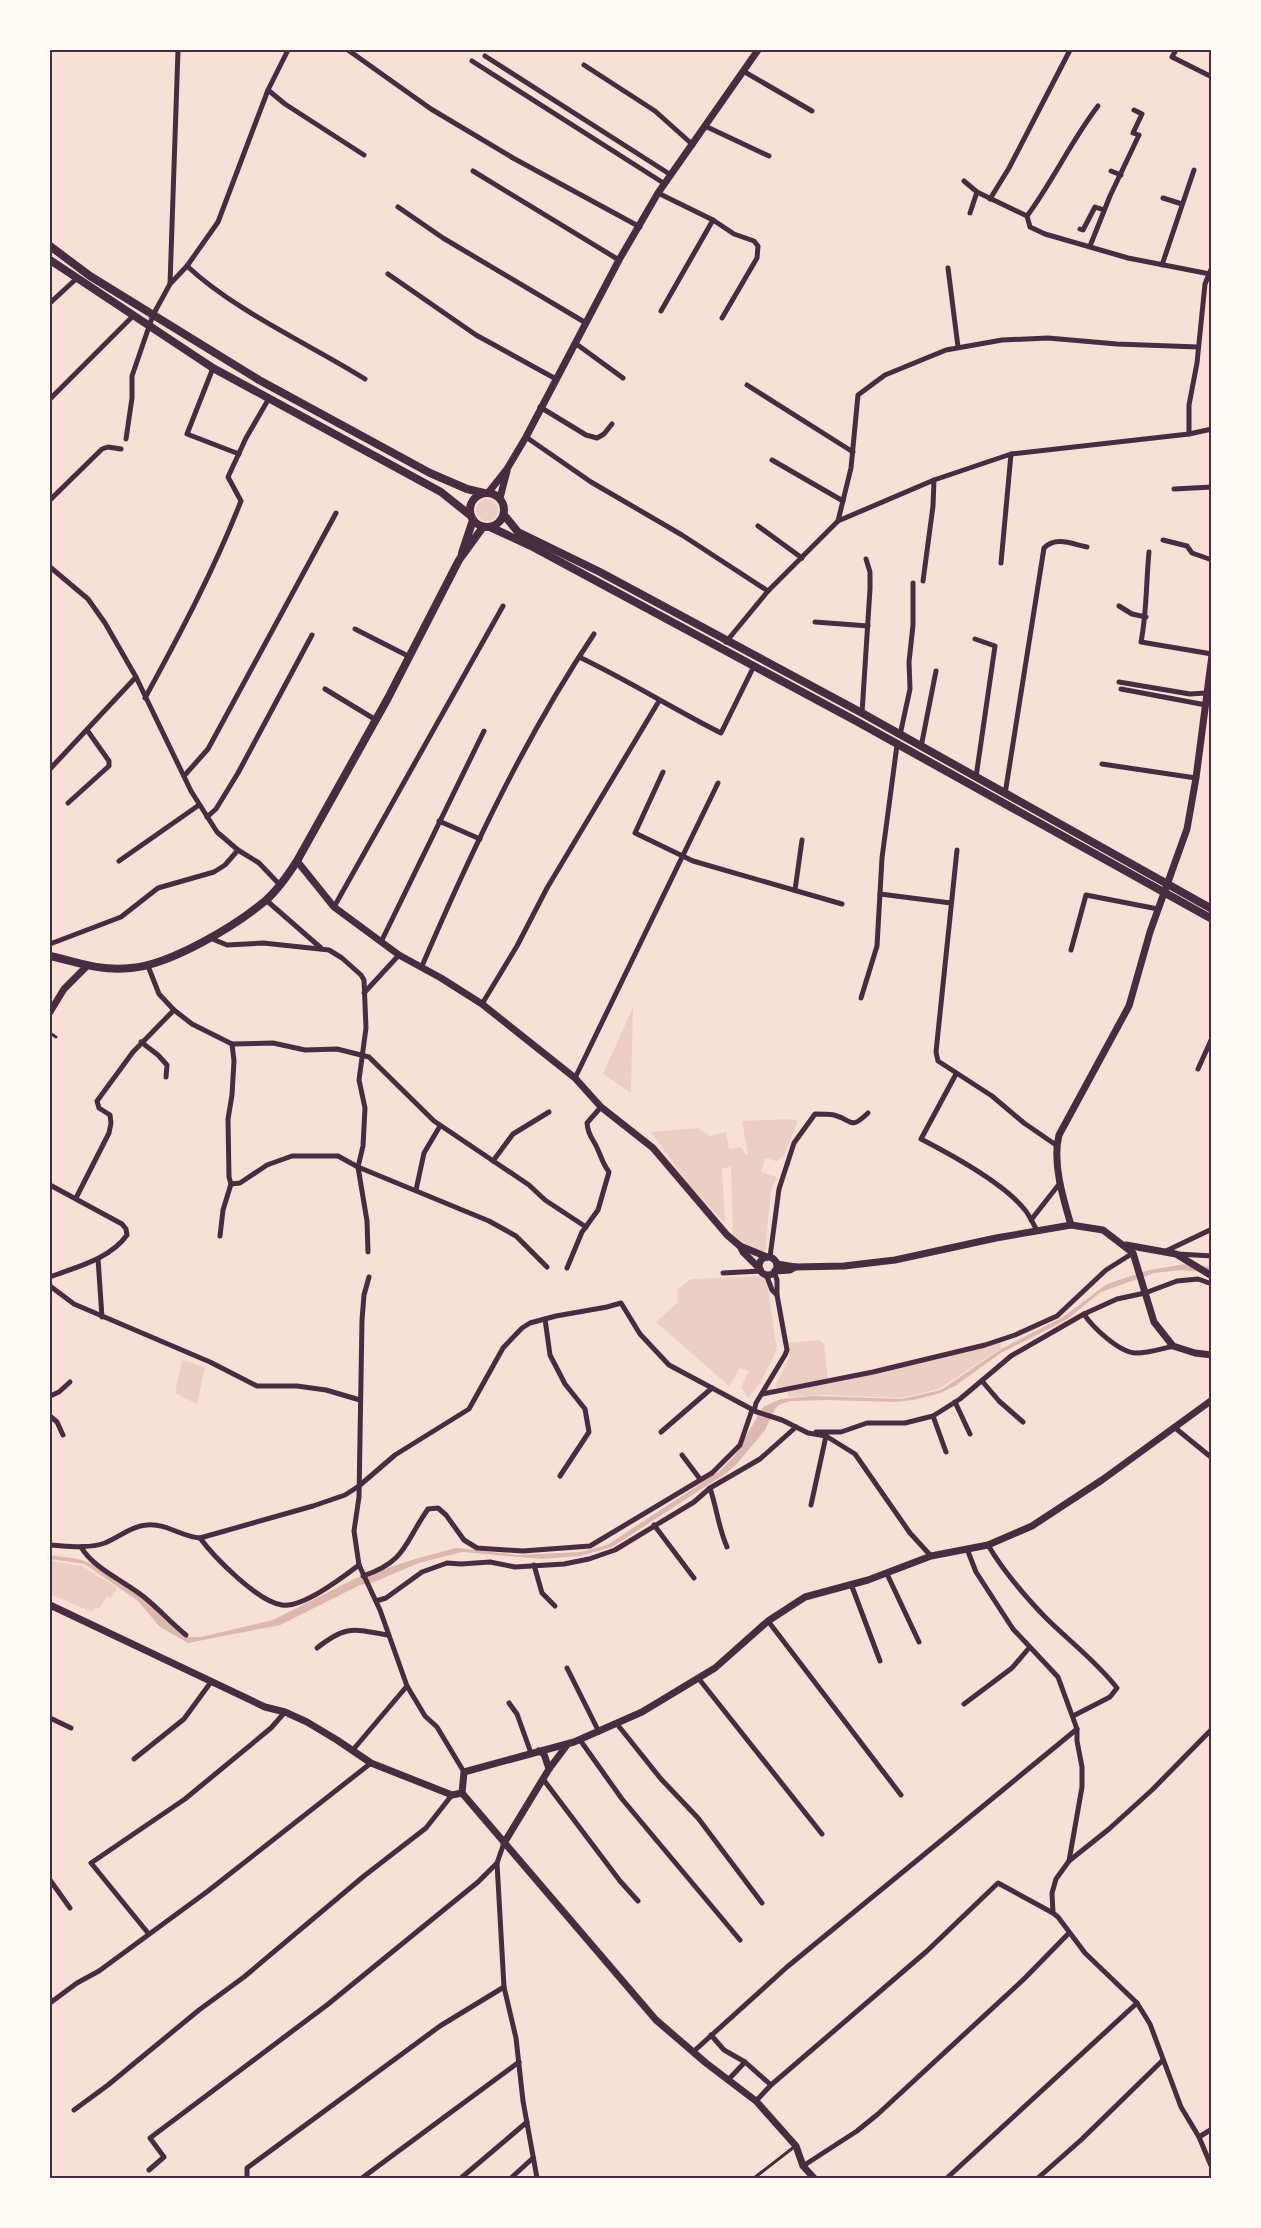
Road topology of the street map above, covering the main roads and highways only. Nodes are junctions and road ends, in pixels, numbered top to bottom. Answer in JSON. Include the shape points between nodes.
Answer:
{"nodes":[{"id":1,"x":50,"y":246,"type":"edge"},
{"id":2,"x":50,"y":260,"type":"edge"},
{"id":3,"x":486,"y":493,"type":"junction"},
{"id":4,"x":504,"y":515,"type":"junction"},
{"id":5,"x":472,"y":518,"type":"junction"},
{"id":6,"x":486,"y":527,"type":"junction"},
{"id":7,"x":459,"y":560,"type":"junction"},
{"id":8,"x":1212,"y":909,"type":"edge"},
{"id":9,"x":1212,"y":920,"type":"edge"},
{"id":10,"x":50,"y":956,"type":"edge"}],
"edges":[{"from":1,"to":3,"type":"main road","via":[[90,276],[259,380],[430,473]]},
{"from":2,"to":5,"type":"main road","via":[[213,368],[441,492]]},
{"from":3,"to":4,"type":"main road","via":[[500,498]]},
{"from":3,"to":5,"type":"main road","via":[[472,502]]},
{"from":4,"to":6,"type":"main road","via":[[499,523]]},
{"from":4,"to":8,"type":"main road","via":[[518,532],[862,713]]},
{"from":5,"to":6,"type":"main road"},
{"from":5,"to":7,"type":"main road"},
{"from":6,"to":7,"type":"main road"},
{"from":6,"to":9,"type":"main road","via":[[531,546],[754,666]]},
{"from":7,"to":10,"type":"main road","via":[[297,861],[266,900],[210,938],[148,966],[86,967]]}]}
